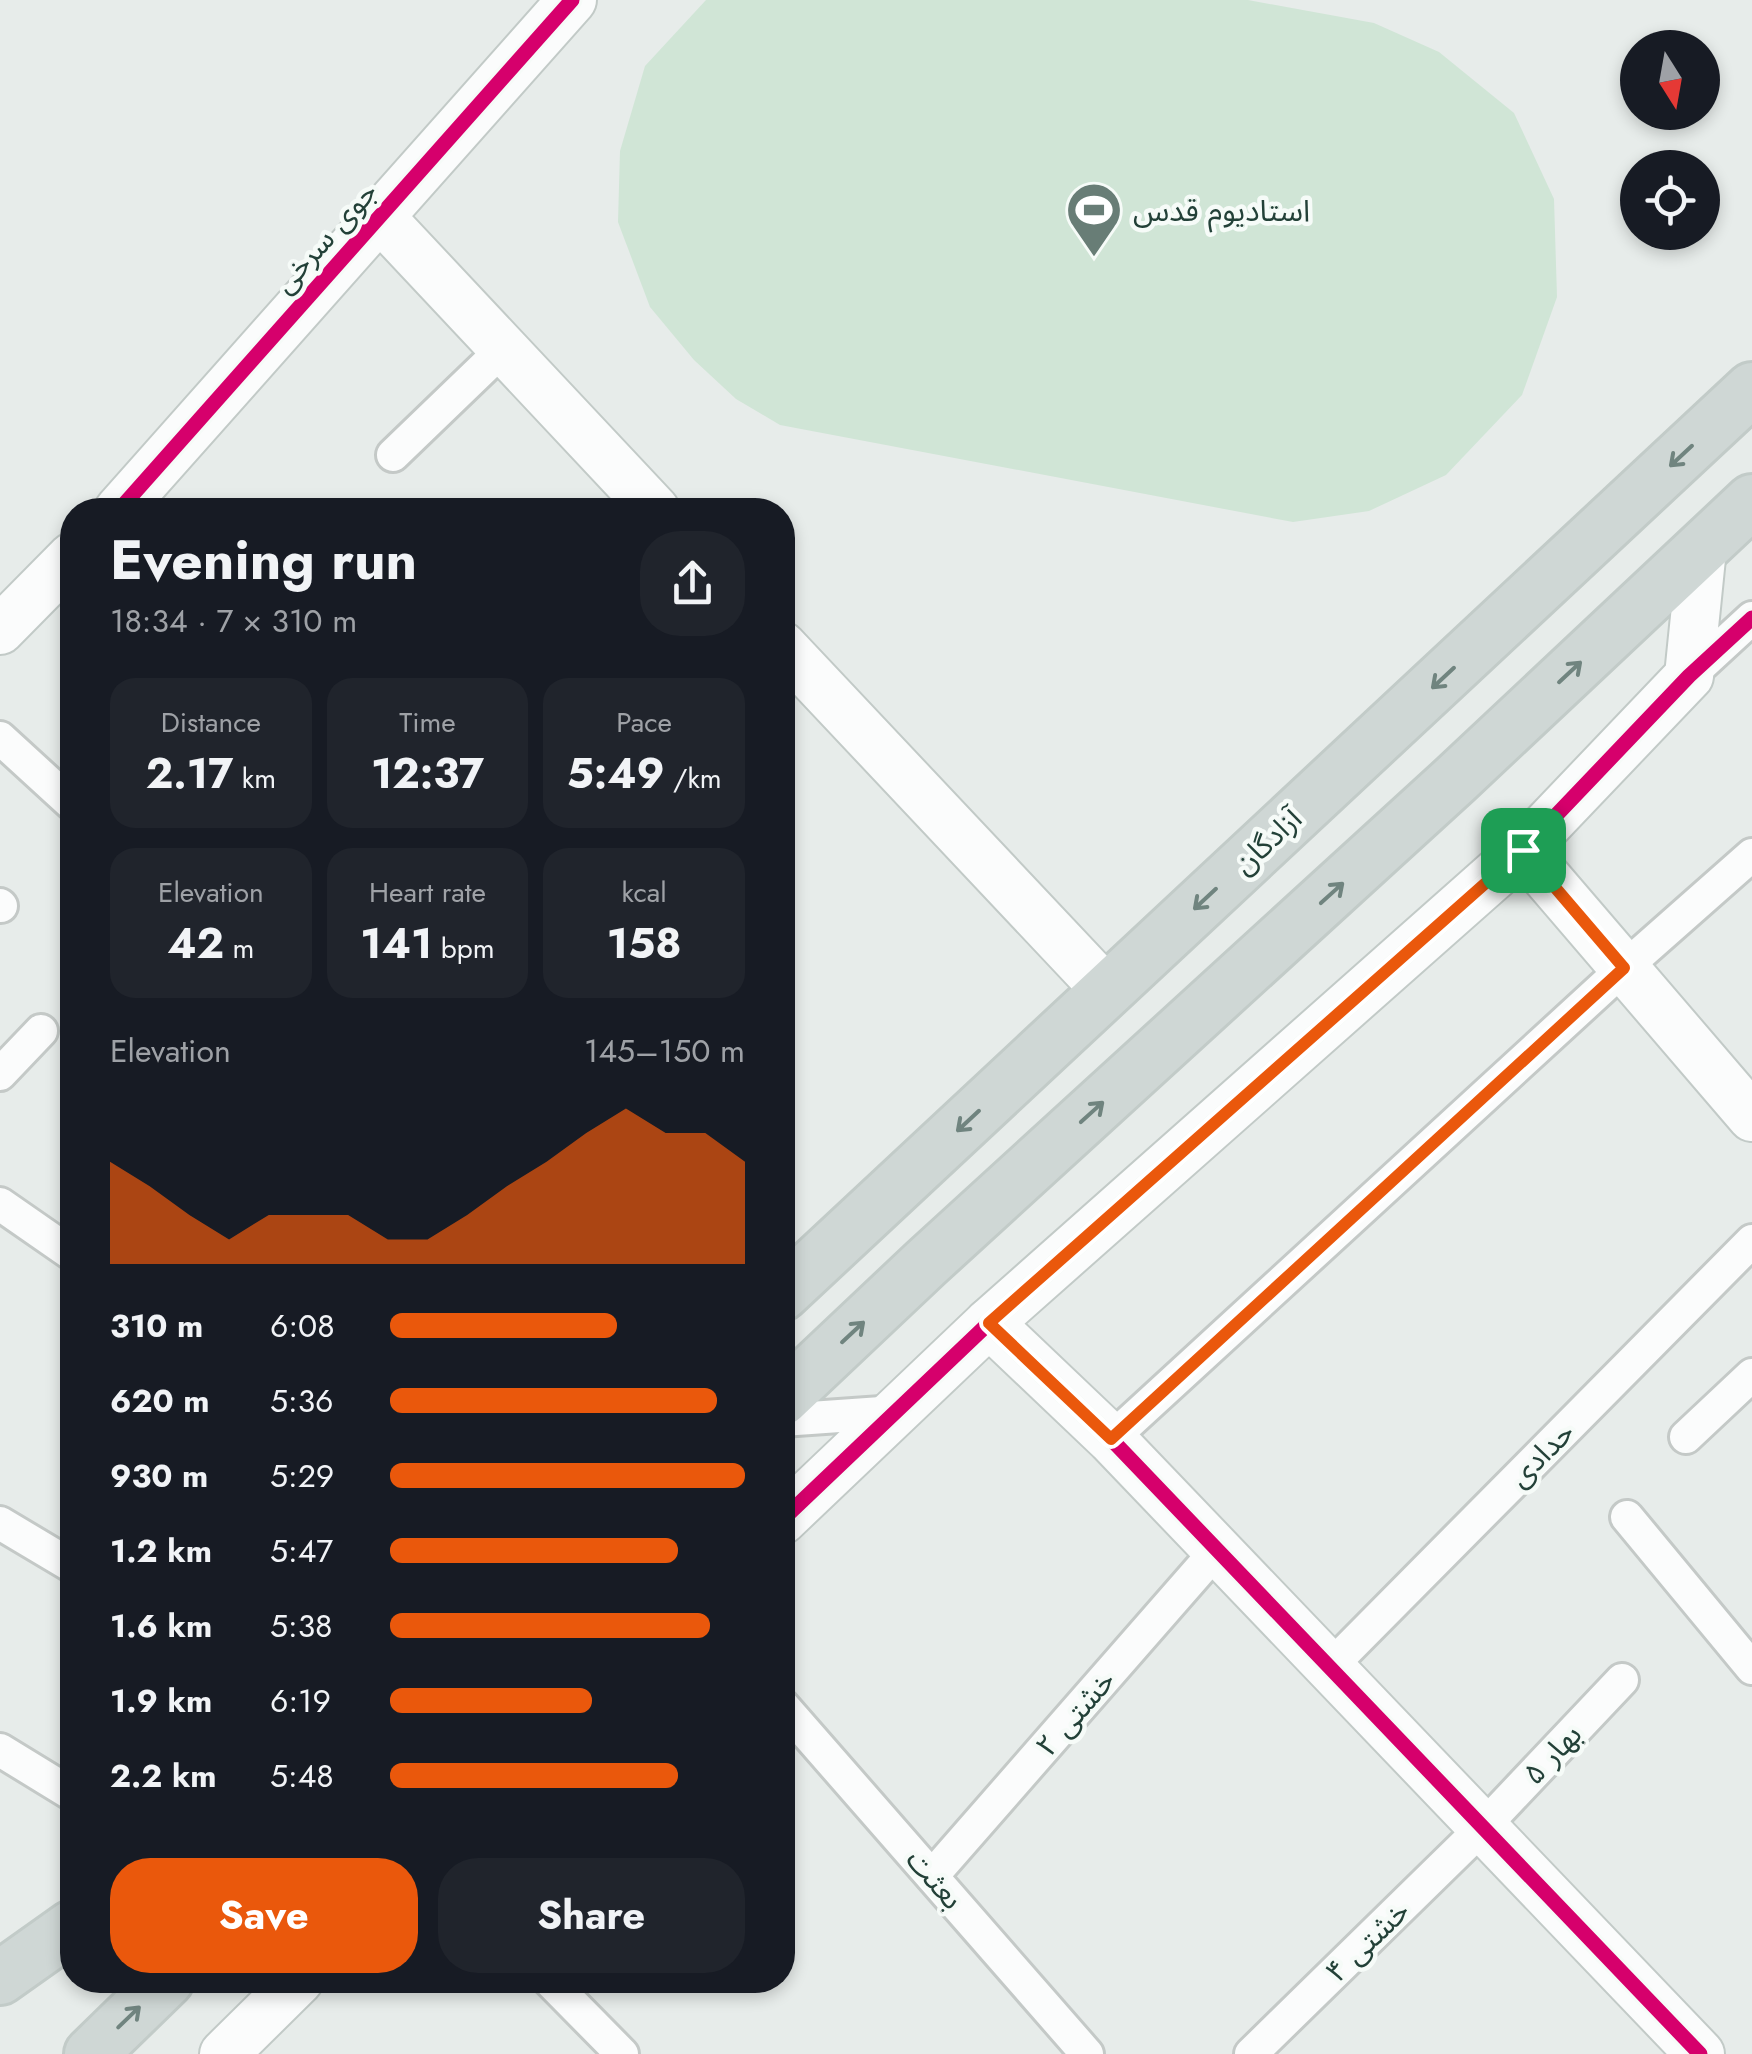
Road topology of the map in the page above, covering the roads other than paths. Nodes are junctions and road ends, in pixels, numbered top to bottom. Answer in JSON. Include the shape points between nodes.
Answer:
{"nodes":[{"id":1,"x":572,"y":0,"type":"edge"},
{"id":2,"x":380,"y":217,"type":"junction"},
{"id":3,"x":504,"y":349,"type":"junction"},
{"id":4,"x":1752,"y":390,"type":"edge"},
{"id":5,"x":393,"y":454,"type":"dead end"},
{"id":6,"x":137,"y":498,"type":"edge"},
{"id":7,"x":643,"y":498,"type":"edge"},
{"id":8,"x":1752,"y":501,"type":"edge"},
{"id":9,"x":1702,"y":548,"type":"junction"},
{"id":10,"x":60,"y":568,"type":"edge"},
{"id":11,"x":1752,"y":618,"type":"edge"},
{"id":12,"x":0,"y":630,"type":"edge"},
{"id":13,"x":795,"y":660,"type":"edge"},
{"id":14,"x":1689,"y":676,"type":"junction"},
{"id":15,"x":0,"y":738,"type":"edge"},
{"id":16,"x":60,"y":793,"type":"edge"},
{"id":17,"x":1523,"y":850,"type":"junction"},
{"id":18,"x":1752,"y":856,"type":"edge"},
{"id":19,"x":1624,"y":968,"type":"junction"},
{"id":20,"x":1107,"y":991,"type":"junction"},
{"id":21,"x":41,"y":1031,"type":"dead end"},
{"id":22,"x":0,"y":1074,"type":"edge"},
{"id":23,"x":1752,"y":1118,"type":"edge"},
{"id":24,"x":0,"y":1204,"type":"edge"},
{"id":25,"x":1752,"y":1241,"type":"edge"},
{"id":26,"x":60,"y":1246,"type":"edge"},
{"id":27,"x":795,"y":1282,"type":"edge"},
{"id":28,"x":989,"y":1323,"type":"junction"},
{"id":29,"x":1752,"y":1374,"type":"edge"},
{"id":30,"x":795,"y":1387,"type":"edge"},
{"id":31,"x":896,"y":1412,"type":"junction"},
{"id":32,"x":795,"y":1419,"type":"edge"},
{"id":33,"x":1686,"y":1437,"type":"dead end"},
{"id":34,"x":1111,"y":1439,"type":"junction"},
{"id":35,"x":795,"y":1508,"type":"edge"},
{"id":36,"x":1627,"y":1518,"type":"dead end"},
{"id":37,"x":0,"y":1523,"type":"edge"},
{"id":38,"x":1218,"y":1550,"type":"junction"},
{"id":39,"x":60,"y":1559,"type":"edge"},
{"id":40,"x":1330,"y":1667,"type":"junction"},
{"id":41,"x":1752,"y":1668,"type":"edge"},
{"id":42,"x":1622,"y":1680,"type":"dead end"},
{"id":43,"x":795,"y":1720,"type":"edge"},
{"id":44,"x":0,"y":1750,"type":"edge"},
{"id":45,"x":60,"y":1787,"type":"edge"},
{"id":46,"x":1483,"y":1828,"type":"junction"},
{"id":47,"x":932,"y":1876,"type":"junction"},
{"id":48,"x":60,"y":1936,"type":"edge"},
{"id":49,"x":0,"y":1978,"type":"edge"},
{"id":50,"x":154,"y":1993,"type":"edge"},
{"id":51,"x":262,"y":1993,"type":"edge"},
{"id":52,"x":285,"y":1993,"type":"edge"},
{"id":53,"x":562,"y":1993,"type":"edge"},
{"id":54,"x":90,"y":2054,"type":"edge"},
{"id":55,"x":223,"y":2054,"type":"edge"},
{"id":56,"x":622,"y":2054,"type":"edge"},
{"id":57,"x":1087,"y":2054,"type":"edge"},
{"id":58,"x":1252,"y":2054,"type":"edge"},
{"id":59,"x":1700,"y":2054,"type":"edge"}],
"edges":[{"from":1,"to":2,"type":"street","name":"جوی سرخی"},
{"from":2,"to":3,"type":"street"},
{"from":2,"to":6,"type":"street","name":"جوی سرخی"},
{"from":3,"to":5,"type":"street"},
{"from":3,"to":7,"type":"street"},
{"from":4,"to":20,"type":"main road","name":"آزادگان","one_way":true},
{"from":8,"to":9,"type":"main road"},
{"from":9,"to":14,"type":"street"},
{"from":30,"to":9,"type":"main road","one_way":true},
{"from":10,"to":12,"type":"street"},
{"from":11,"to":14,"type":"street"},
{"from":13,"to":20,"type":"street"},
{"from":14,"to":17,"type":"street"},
{"from":15,"to":16,"type":"street"},
{"from":17,"to":19,"type":"street"},
{"from":17,"to":28,"type":"street"},
{"from":18,"to":19,"type":"street"},
{"from":19,"to":23,"type":"street"},
{"from":19,"to":34,"type":"street"},
{"from":20,"to":27,"type":"main road","name":"آزادگان","one_way":true},
{"from":21,"to":22,"type":"street"},
{"from":24,"to":26,"type":"street"},
{"from":25,"to":40,"type":"street","name":"حدادی"},
{"from":28,"to":31,"type":"street"},
{"from":28,"to":34,"type":"street"},
{"from":29,"to":33,"type":"street"},
{"from":31,"to":32,"type":"street"},
{"from":31,"to":35,"type":"street"},
{"from":34,"to":38,"type":"street"},
{"from":36,"to":41,"type":"street"},
{"from":37,"to":39,"type":"street"},
{"from":38,"to":40,"type":"street"},
{"from":38,"to":47,"type":"street","name":"خشتی ۲"},
{"from":40,"to":46,"type":"street"},
{"from":42,"to":46,"type":"street","name":"بهار ۵"},
{"from":43,"to":47,"type":"street","name":"بعثت"},
{"from":44,"to":45,"type":"street"},
{"from":46,"to":58,"type":"street","name":"خشتی ۴"},
{"from":46,"to":59,"type":"street"},
{"from":47,"to":57,"type":"street","name":"بعثت"},
{"from":48,"to":49,"type":"main road"},
{"from":54,"to":50,"type":"main road","one_way":true},
{"from":51,"to":55,"type":"street"},
{"from":52,"to":55,"type":"street"},
{"from":53,"to":56,"type":"street"}]}
